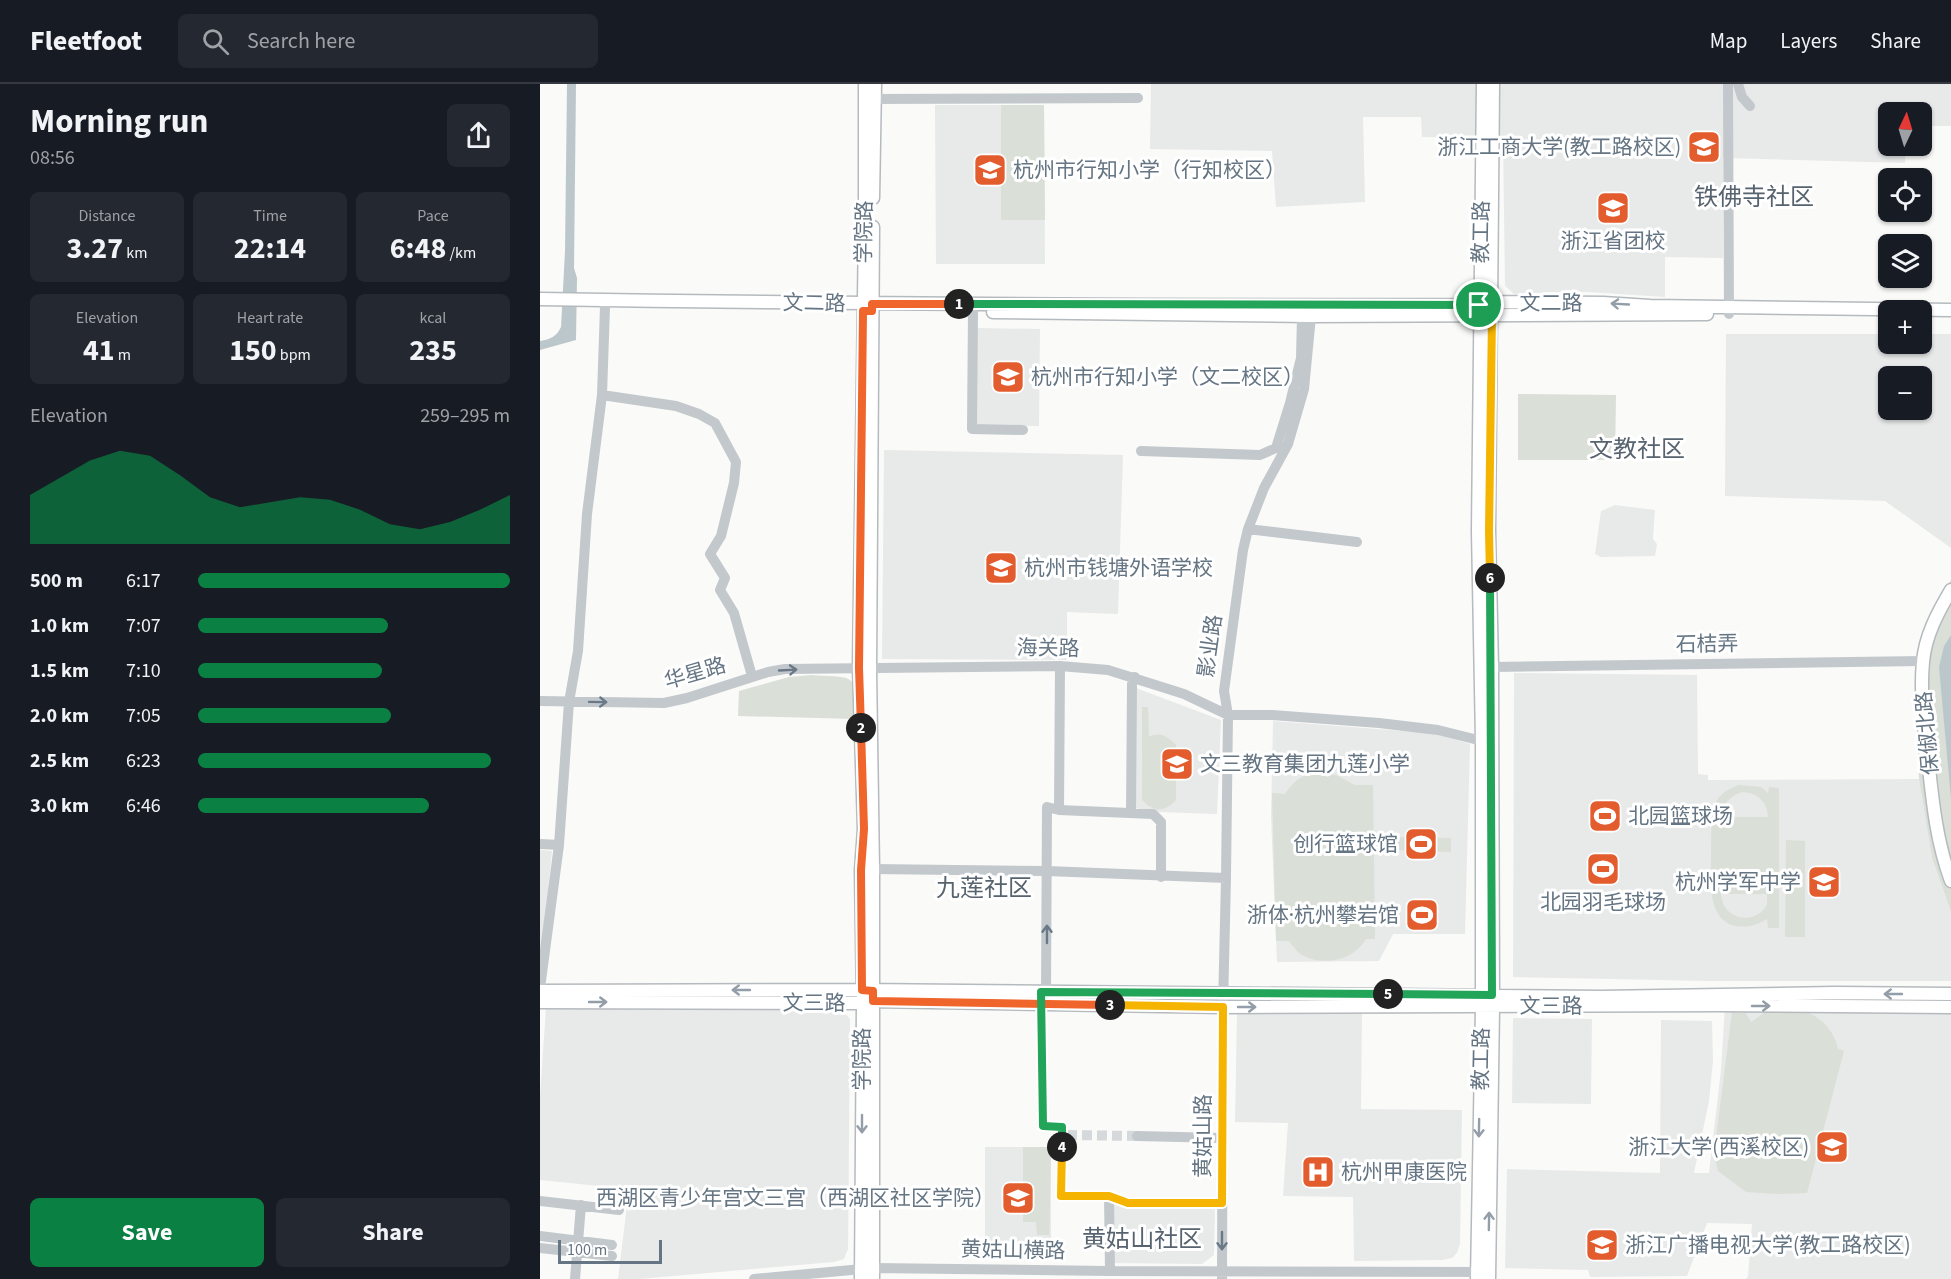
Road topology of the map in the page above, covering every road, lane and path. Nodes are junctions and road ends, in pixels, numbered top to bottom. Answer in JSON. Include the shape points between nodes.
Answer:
{"nodes":[{"id":1,"x":865,"y":84,"type":"edge"},
{"id":2,"x":874,"y":84,"type":"edge"},
{"id":3,"x":1483,"y":84,"type":"edge"},
{"id":4,"x":1493,"y":84,"type":"edge"},
{"id":5,"x":1728,"y":84,"type":"edge"},
{"id":6,"x":1738,"y":84,"type":"edge"},
{"id":7,"x":1138,"y":98,"type":"dead end"},
{"id":8,"x":870,"y":99,"type":"junction"},
{"id":9,"x":1750,"y":106,"type":"dead end"},
{"id":10,"x":540,"y":299,"type":"edge"},
{"id":11,"x":559,"y":303,"type":"junction"},
{"id":12,"x":580,"y":303,"type":"junction"},
{"id":13,"x":540,"y":306,"type":"edge"},
{"id":14,"x":605,"y":307,"type":"junction"},
{"id":15,"x":867,"y":308,"type":"junction"},
{"id":16,"x":1486,"y":310,"type":"junction"},
{"id":17,"x":1729,"y":310,"type":"junction"},
{"id":18,"x":1951,"y":310,"type":"edge"},
{"id":19,"x":973,"y":312,"type":"junction"},
{"id":20,"x":1878,"y":315,"type":"edge"},
{"id":21,"x":1307,"y":316,"type":"junction"},
{"id":22,"x":1932,"y":316,"type":"edge"},
{"id":23,"x":1951,"y":316,"type":"edge"},
{"id":24,"x":602,"y":394,"type":"junction"},
{"id":25,"x":1023,"y":430,"type":"dead end"},
{"id":26,"x":1141,"y":451,"type":"dead end"},
{"id":27,"x":1248,"y":529,"type":"junction"},
{"id":28,"x":1357,"y":542,"type":"dead end"},
{"id":29,"x":1951,"y":590,"type":"edge"},
{"id":30,"x":1923,"y":661,"type":"junction"},
{"id":31,"x":1060,"y":666,"type":"junction"},
{"id":32,"x":1492,"y":667,"type":"junction"},
{"id":33,"x":864,"y":669,"type":"junction"},
{"id":34,"x":752,"y":676,"type":"junction"},
{"id":35,"x":1135,"y":678,"type":"junction"},
{"id":36,"x":540,"y":701,"type":"edge"},
{"id":37,"x":569,"y":702,"type":"junction"},
{"id":38,"x":1228,"y":715,"type":"junction"},
{"id":39,"x":1482,"y":741,"type":"junction"},
{"id":40,"x":1059,"y":810,"type":"junction"},
{"id":41,"x":1131,"y":812,"type":"junction"},
{"id":42,"x":540,"y":844,"type":"edge"},
{"id":43,"x":559,"y":844,"type":"junction"},
{"id":44,"x":873,"y":869,"type":"junction"},
{"id":45,"x":1047,"y":871,"type":"junction"},
{"id":46,"x":1161,"y":876,"type":"junction"},
{"id":47,"x":1226,"y":878,"type":"junction"},
{"id":48,"x":1951,"y":880,"type":"edge"},
{"id":49,"x":540,"y":989,"type":"edge"},
{"id":50,"x":1224,"y":994,"type":"junction"},
{"id":51,"x":1951,"y":994,"type":"edge"},
{"id":52,"x":868,"y":996,"type":"junction"},
{"id":53,"x":1043,"y":996,"type":"junction"},
{"id":54,"x":1487,"y":1001,"type":"junction"},
{"id":55,"x":540,"y":1002,"type":"edge"},
{"id":56,"x":1223,"y":1007,"type":"junction"},
{"id":57,"x":1951,"y":1007,"type":"edge"},
{"id":58,"x":1137,"y":1137,"type":"tunnel mouth"},
{"id":59,"x":1222,"y":1138,"type":"junction"},
{"id":60,"x":1109,"y":1196,"type":"junction"},
{"id":61,"x":540,"y":1201,"type":"edge"},
{"id":62,"x":1222,"y":1203,"type":"junction"},
{"id":63,"x":581,"y":1205,"type":"junction"},
{"id":64,"x":619,"y":1210,"type":"dead end"},
{"id":65,"x":540,"y":1236,"type":"edge"},
{"id":66,"x":578,"y":1240,"type":"junction"},
{"id":67,"x":540,"y":1248,"type":"edge"},
{"id":68,"x":578,"y":1252,"type":"junction"},
{"id":69,"x":1110,"y":1271,"type":"junction"},
{"id":70,"x":867,"y":1274,"type":"edge"},
{"id":71,"x":1170,"y":1275,"type":"edge"},
{"id":72,"x":1222,"y":1275,"type":"edge"},
{"id":73,"x":1483,"y":1275,"type":"edge"},
{"id":74,"x":574,"y":1279,"type":"edge"},
{"id":75,"x":754,"y":1279,"type":"edge"}],
"edges":[{"from":1,"to":8,"type":"main road","name":"学院路"},
{"from":2,"to":8,"type":"main road","name":"学院路"},
{"from":3,"to":16,"type":"main road","name":"教工路"},
{"from":4,"to":16,"type":"main road","name":"教工路"},
{"from":5,"to":17,"type":"street"},
{"from":6,"to":9,"type":"street"},
{"from":7,"to":8,"type":"street"},
{"from":8,"to":15,"type":"main road","name":"学院路"},
{"from":10,"to":11,"type":"main road","name":"文二路"},
{"from":11,"to":12,"type":"main road","name":"文二路"},
{"from":11,"to":13,"type":"main road","name":"文二路"},
{"from":12,"to":14,"type":"main road","name":"文二路"},
{"from":12,"to":15,"type":"main road","name":"文二路"},
{"from":14,"to":15,"type":"main road","name":"文二路"},
{"from":14,"to":24,"type":"street"},
{"from":15,"to":16,"type":"main road","name":"文二路"},
{"from":15,"to":19,"type":"main road","name":"文二路"},
{"from":15,"to":33,"type":"main road","name":"学院路"},
{"from":16,"to":17,"type":"main road","name":"文二路","via":[[1603,303]]},
{"from":16,"to":21,"type":"main road","name":"文二路"},
{"from":16,"to":32,"type":"main road","name":"教工路"},
{"from":16,"to":39,"type":"main road","name":"教工路","via":[[1478,531]]},
{"from":17,"to":18,"type":"main road","name":"文二路"},
{"from":17,"to":20,"type":"main road","name":"文二路"},
{"from":19,"to":21,"type":"main road","name":"文二路"},
{"from":19,"to":25,"type":"street","via":[[972,429]]},
{"from":21,"to":26,"type":"street","via":[[1301,358],[1276,448],[1260,455]]},
{"from":21,"to":27,"type":"street","name":"影业路","via":[[1305,389],[1288,444]]},
{"from":22,"to":23,"type":"main road"},
{"from":24,"to":34,"type":"street","via":[[676,406],[699,414],[715,423],[725,441],[736,462],[734,483],[721,536],[710,554],[725,579],[720,590],[734,613]]},
{"from":24,"to":37,"type":"street","via":[[587,514],[578,651]]},
{"from":27,"to":28,"type":"street"},
{"from":27,"to":38,"type":"street","name":"影业路","via":[[1224,691]]},
{"from":29,"to":30,"type":"main road","name":"保俶北路","via":[[1935,619]]},
{"from":30,"to":32,"type":"street","name":"石桔弄"},
{"from":30,"to":48,"type":"main road","name":"保俶北路","via":[[1922,690],[1936,833]]},
{"from":31,"to":33,"type":"street","name":"海关路"},
{"from":31,"to":35,"type":"street","name":"海关路","via":[[1108,670]]},
{"from":31,"to":40,"type":"street"},
{"from":32,"to":54,"type":"main road","name":"教工路"},
{"from":34,"to":33,"type":"street","name":"华星路","one_way":true,"via":[[785,669]]},
{"from":33,"to":44,"type":"main road","name":"学院路"},
{"from":33,"to":52,"type":"main road","name":"学院路","via":[[861,870]]},
{"from":37,"to":34,"type":"street","name":"华星路","one_way":true,"via":[[664,703]]},
{"from":35,"to":38,"type":"street","name":"海关路","via":[[1184,694]]},
{"from":35,"to":41,"type":"street"},
{"from":36,"to":37,"type":"street","name":"华星路"},
{"from":37,"to":43,"type":"street"},
{"from":38,"to":39,"type":"street","via":[[1379,723],[1438,730]]},
{"from":38,"to":47,"type":"street","name":"影业路"},
{"from":39,"to":54,"type":"main road","name":"教工路"},
{"from":40,"to":41,"type":"street"},
{"from":40,"to":45,"type":"street","via":[[1047,807]]},
{"from":41,"to":46,"type":"street","via":[[1153,814],[1161,822]]},
{"from":42,"to":43,"type":"street"},
{"from":43,"to":49,"type":"street"},
{"from":44,"to":45,"type":"street"},
{"from":44,"to":52,"type":"main road","name":"学院路"},
{"from":45,"to":46,"type":"street"},
{"from":53,"to":45,"type":"street","one_way":true},
{"from":46,"to":47,"type":"street"},
{"from":47,"to":50,"type":"street","name":"影业路"},
{"from":52,"to":49,"type":"main road","name":"文三路","one_way":true},
{"from":50,"to":53,"type":"main road","name":"文三路"},
{"from":50,"to":54,"type":"main road","name":"文三路"},
{"from":50,"to":56,"type":"street","name":"黄姑山路"},
{"from":51,"to":54,"type":"main road","name":"文三路","one_way":true},
{"from":52,"to":53,"type":"main road","name":"文三路"},
{"from":55,"to":52,"type":"main road","name":"文三路","one_way":true},
{"from":52,"to":70,"type":"main road","name":"学院路"},
{"from":53,"to":56,"type":"main road","name":"文三路"},
{"from":53,"to":60,"type":"street","via":[[1043,1126],[1062,1127],[1065,1135],[1061,1196]]},
{"from":56,"to":54,"type":"main road","name":"文三路","one_way":true},
{"from":54,"to":57,"type":"main road","name":"文三路","one_way":true},
{"from":54,"to":73,"type":"main road","name":"教工路"},
{"from":56,"to":59,"type":"street","name":"黄姑山路"},
{"from":58,"to":59,"type":"street"},
{"from":59,"to":62,"type":"street","name":"黄姑山路"},
{"from":60,"to":62,"type":"street","via":[[1128,1203]]},
{"from":60,"to":69,"type":"street"},
{"from":61,"to":63,"type":"street"},
{"from":62,"to":72,"type":"street","name":"黄姑山路","one_way":true},
{"from":63,"to":64,"type":"street"},
{"from":63,"to":66,"type":"street"},
{"from":65,"to":66,"type":"street"},
{"from":66,"to":68,"type":"street"},
{"from":66,"to":68,"type":"street","via":[[612,1250]]},
{"from":67,"to":68,"type":"street"},
{"from":68,"to":74,"type":"street"},
{"from":69,"to":70,"type":"street","name":"黄姑山横路"},
{"from":69,"to":71,"type":"street","name":"黄姑山横路"},
{"from":70,"to":75,"type":"street","name":"黄姑山横路"},
{"from":71,"to":72,"type":"street","name":"黄姑山横路"},
{"from":72,"to":73,"type":"street","name":"黄姑山横路"}]}
